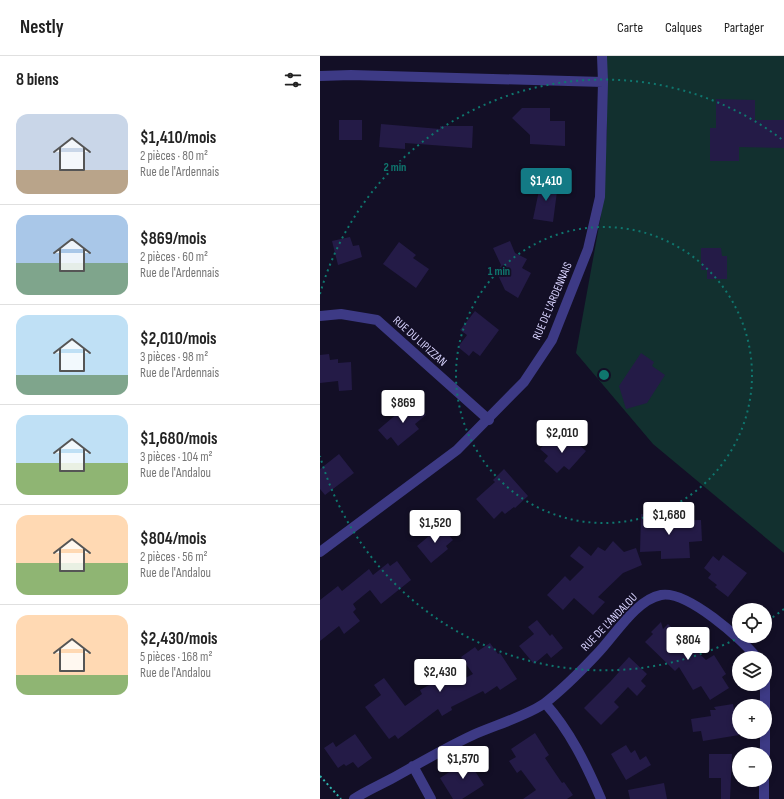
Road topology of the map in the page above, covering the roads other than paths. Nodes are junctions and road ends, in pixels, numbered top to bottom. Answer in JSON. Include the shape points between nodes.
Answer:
{"nodes":[{"id":1,"x":602,"y":56,"type":"edge"},
{"id":2,"x":320,"y":76,"type":"edge"},
{"id":3,"x":603,"y":82,"type":"junction"},
{"id":4,"x":320,"y":316,"type":"edge"},
{"id":5,"x":489,"y":420,"type":"junction"},
{"id":6,"x":320,"y":552,"type":"edge"},
{"id":7,"x":752,"y":651,"type":"edge"},
{"id":8,"x":765,"y":691,"type":"edge"},
{"id":9,"x":545,"y":702,"type":"junction"},
{"id":10,"x":765,"y":747,"type":"edge"},
{"id":11,"x":413,"y":766,"type":"junction"},
{"id":12,"x":764,"y":787,"type":"edge"},
{"id":13,"x":354,"y":799,"type":"edge"},
{"id":14,"x":432,"y":799,"type":"edge"},
{"id":15,"x":601,"y":799,"type":"edge"},
{"id":16,"x":764,"y":799,"type":"edge"}],
"edges":[{"from":1,"to":3,"type":"street","name":"RUE DE L'ARDENNAIS"},
{"from":2,"to":3,"type":"street"},
{"from":3,"to":5,"type":"street","name":"RUE DE L'ARDENNAIS","via":[[600,197],[588,249],[552,340],[524,382]]},
{"from":4,"to":5,"type":"street","name":"RUE DU LIPIZZAN","via":[[342,314],[377,320]]},
{"from":5,"to":6,"type":"street","name":"RUE DE L'ARDENNAIS","via":[[457,450]]},
{"from":7,"to":9,"type":"street","name":"RUE DE L'ANDALOU","via":[[698,607],[686,600],[662,595],[647,600],[637,608],[596,655]]},
{"from":8,"to":10,"type":"street"},
{"from":9,"to":11,"type":"street","name":"RUE DE L'ANDALOU"},
{"from":9,"to":15,"type":"street","via":[[575,744]]},
{"from":11,"to":13,"type":"street","name":"RUE DE L'ANDALOU"},
{"from":11,"to":14,"type":"street"},
{"from":12,"to":16,"type":"street"}]}
